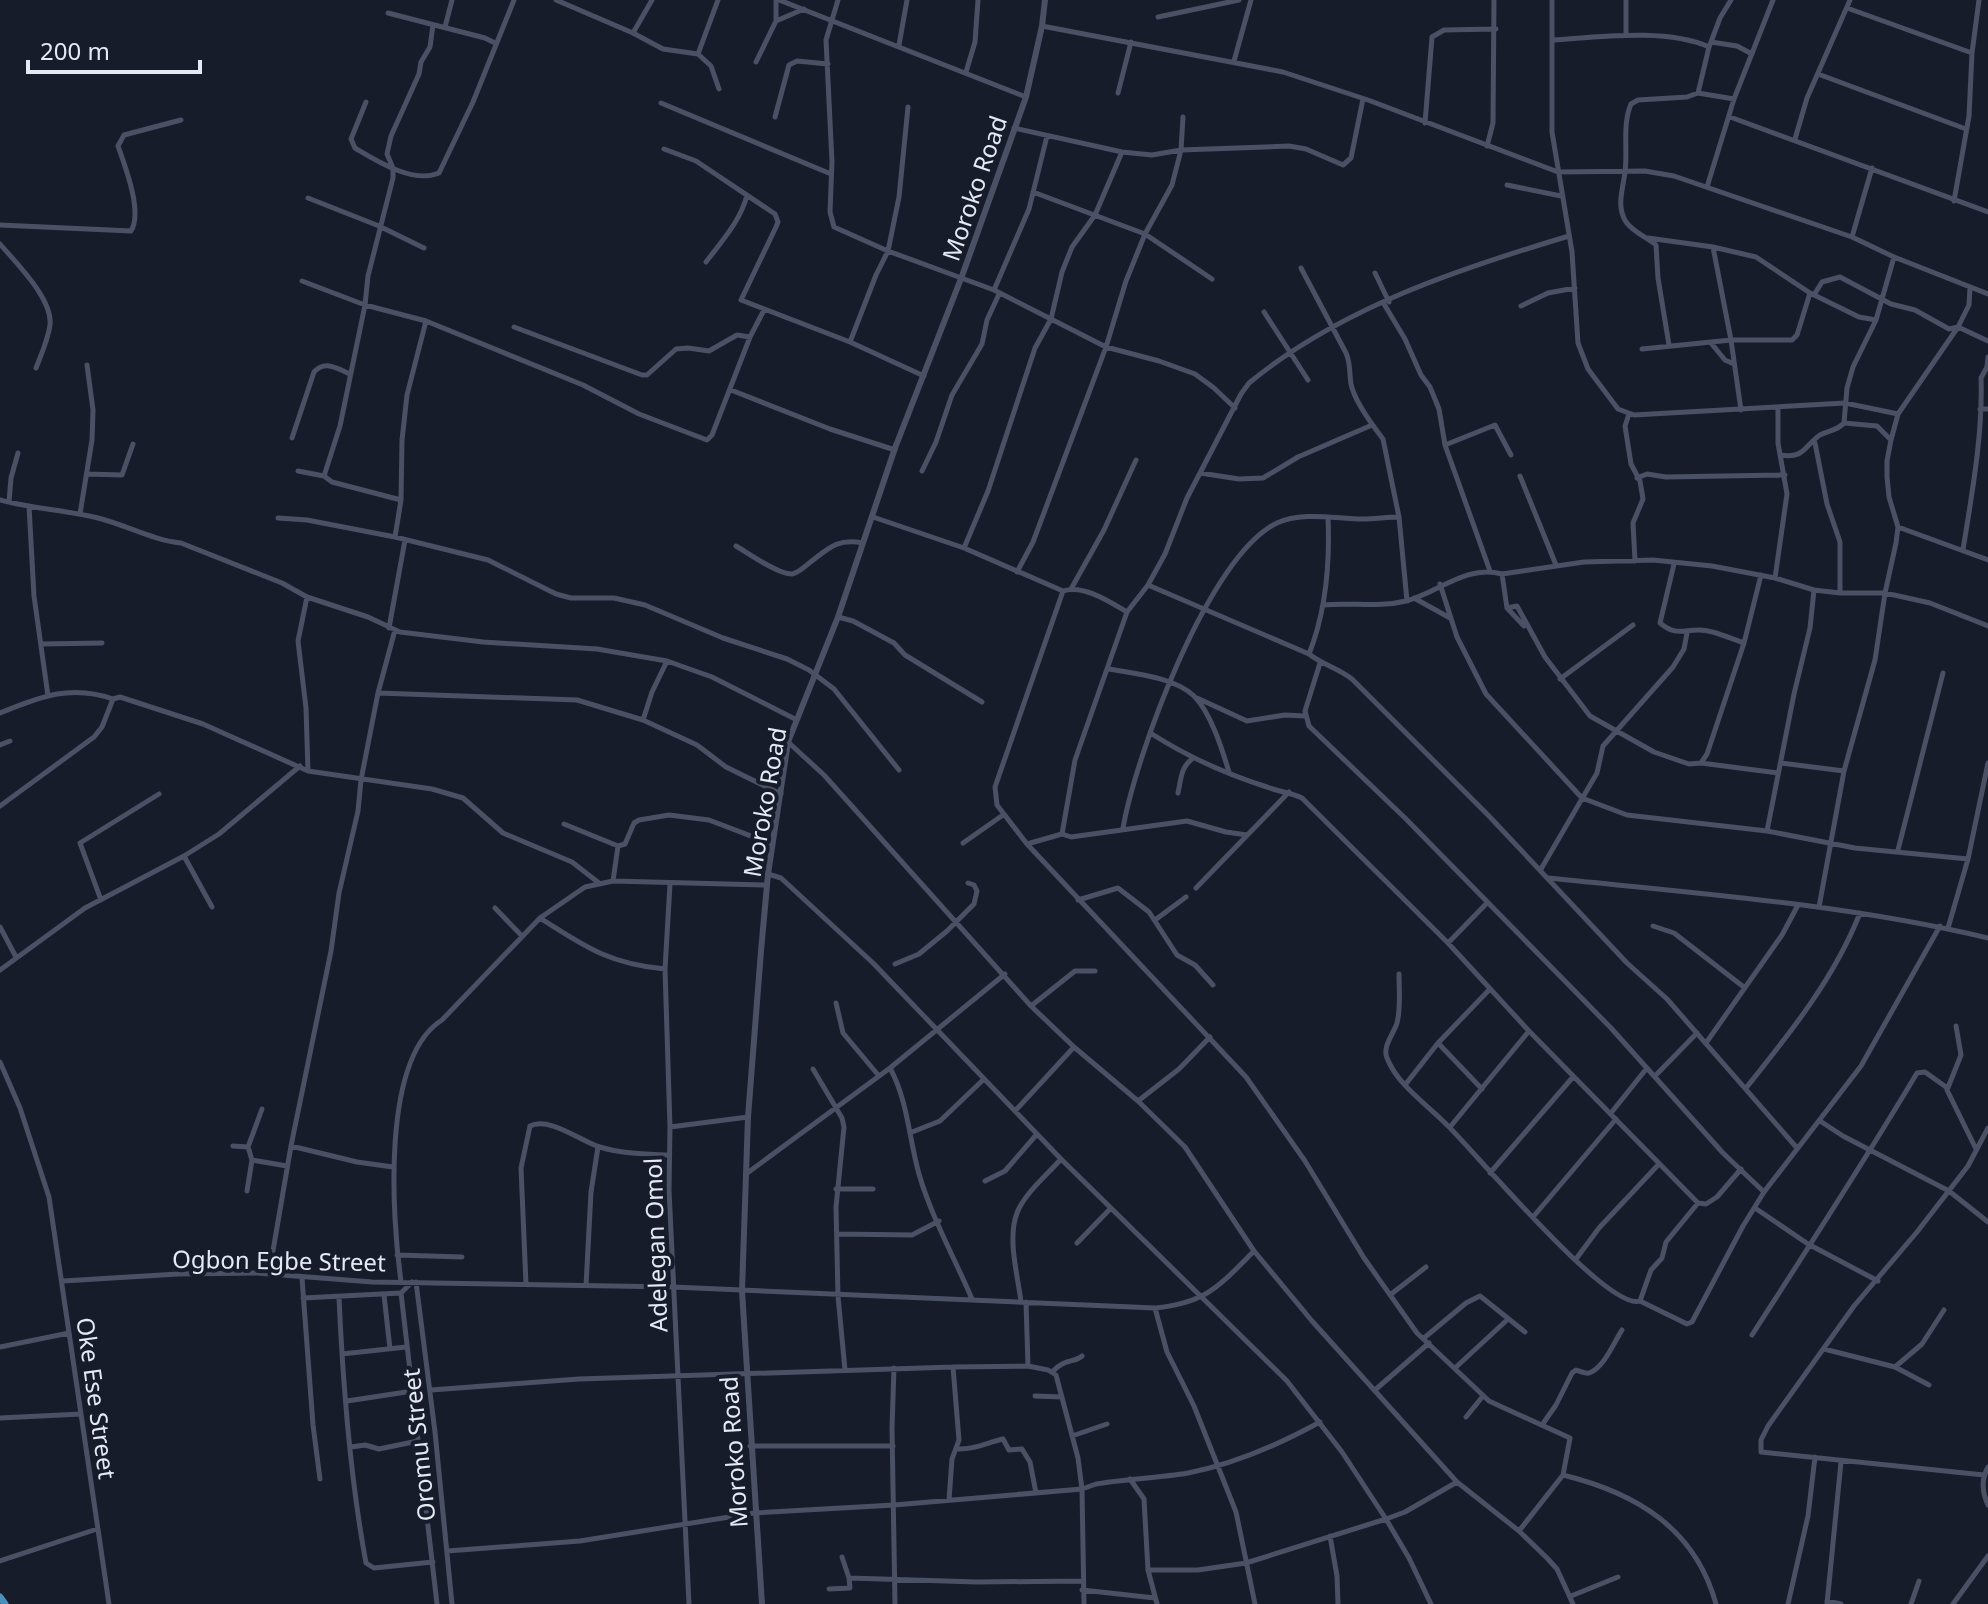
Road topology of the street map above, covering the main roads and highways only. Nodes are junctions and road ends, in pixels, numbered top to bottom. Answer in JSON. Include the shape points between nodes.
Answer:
{"nodes":[{"id":1,"x":0,"y":1597,"type":"edge"},
{"id":2,"x":5,"y":1604,"type":"edge"}],
"edges":[{"from":1,"to":2,"type":"main road"}]}
